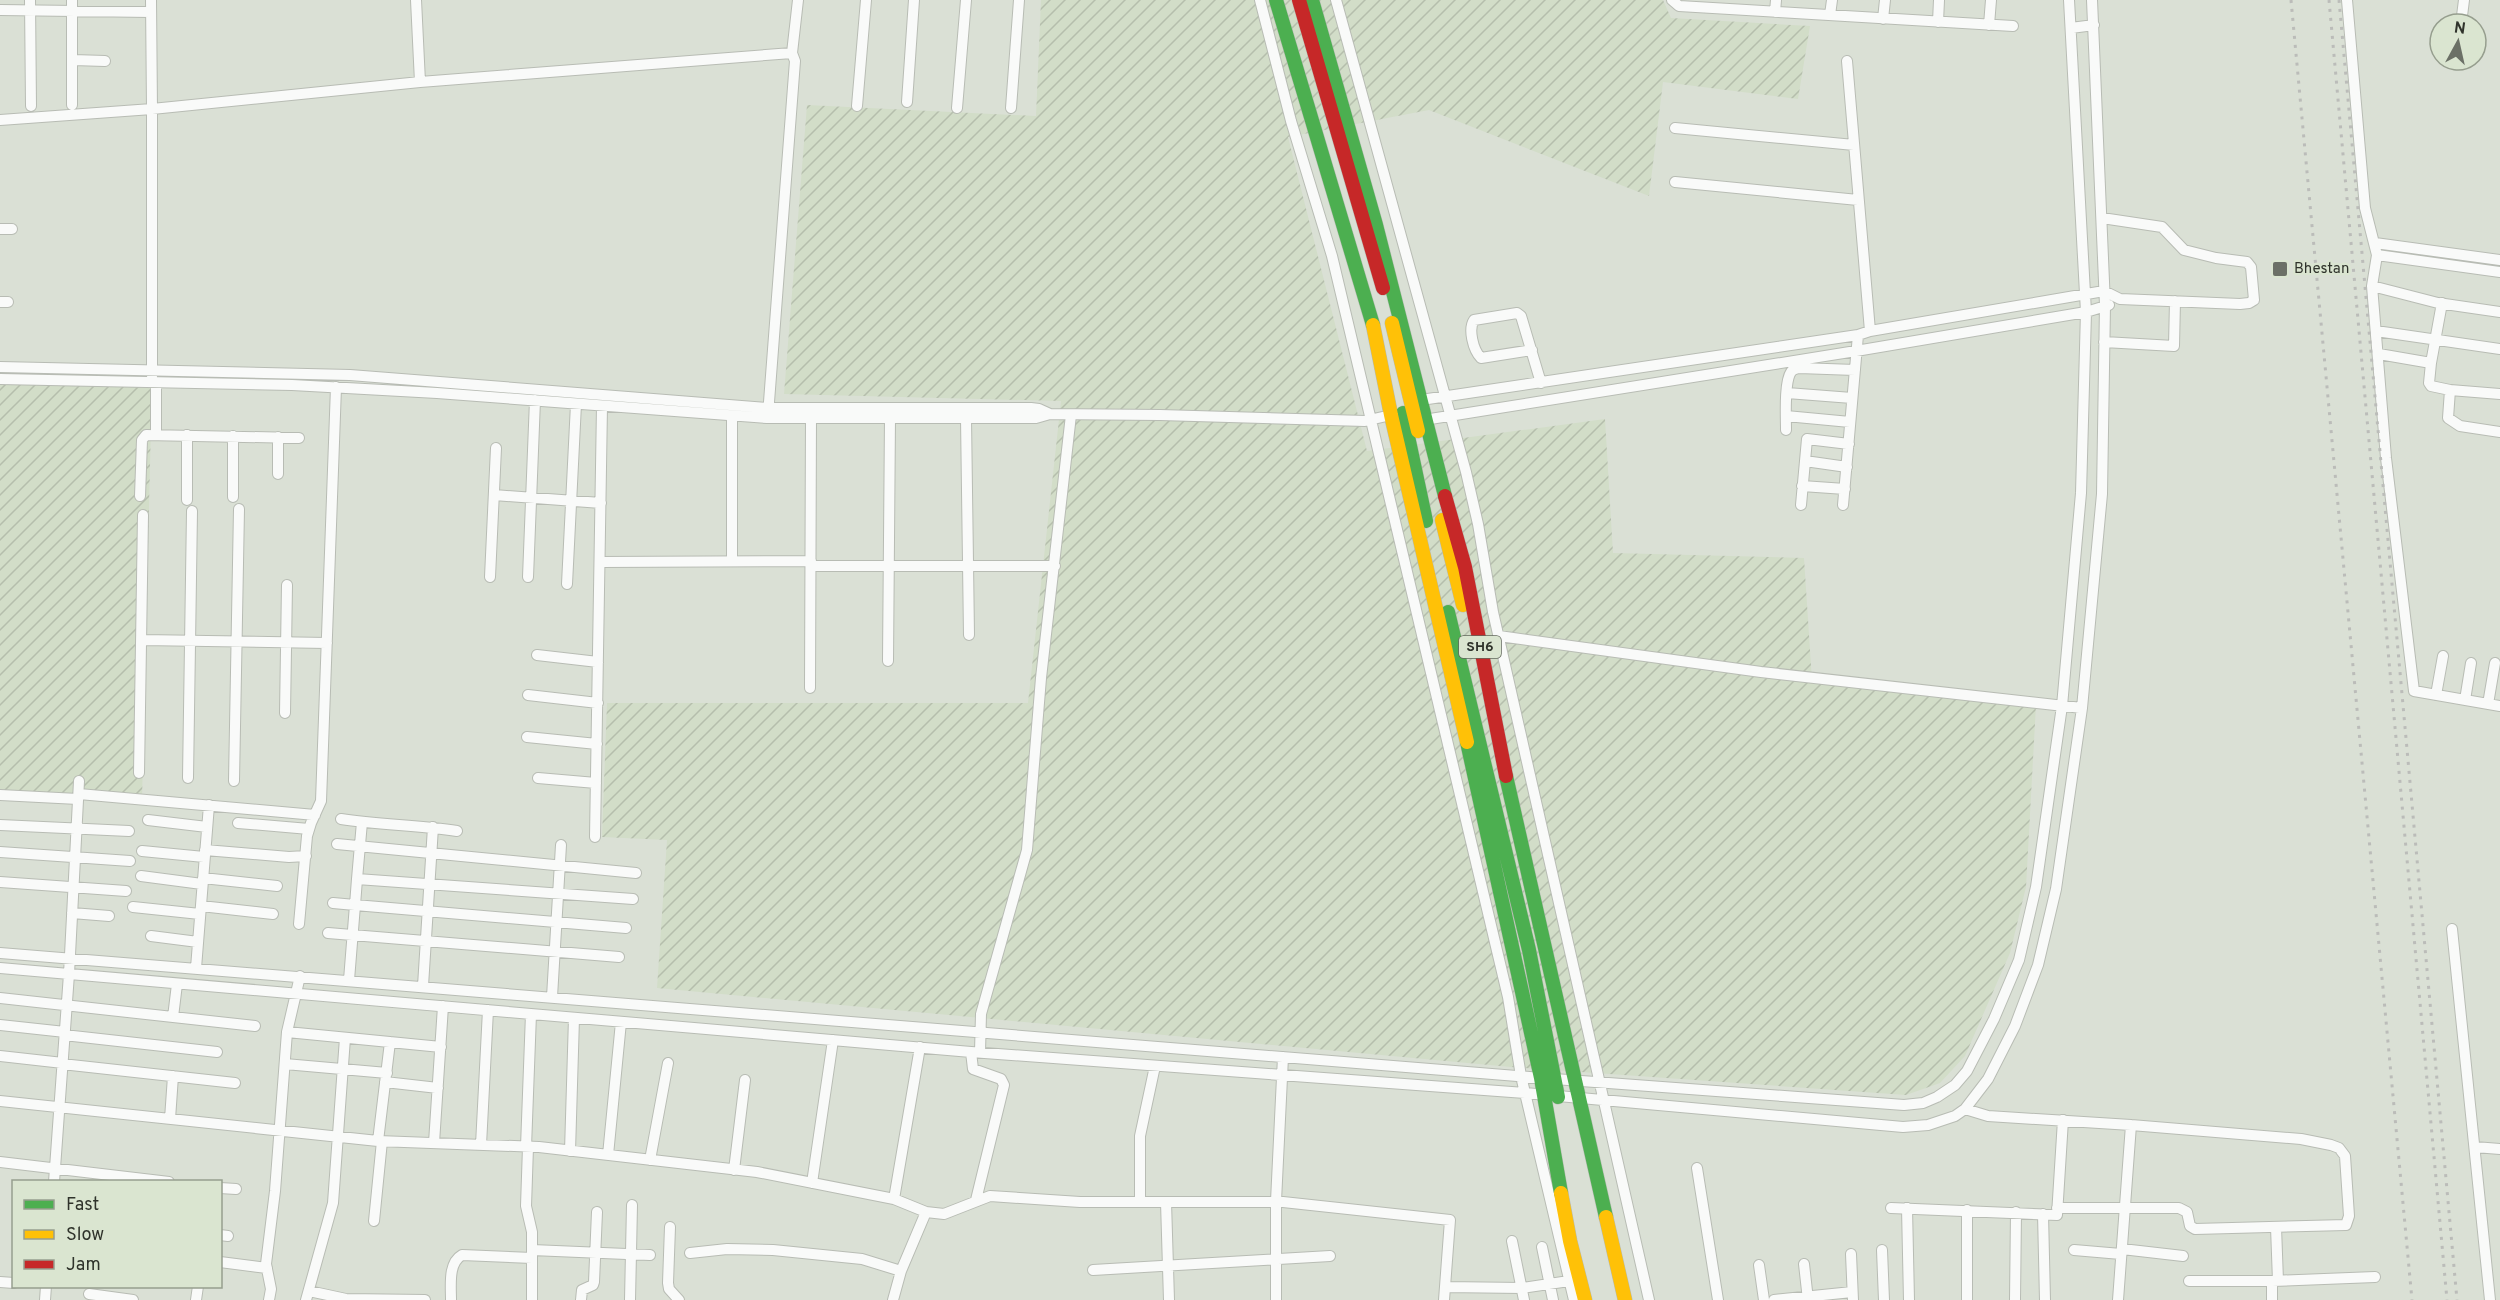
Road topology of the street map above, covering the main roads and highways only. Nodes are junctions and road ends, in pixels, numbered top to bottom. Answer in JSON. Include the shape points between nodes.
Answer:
{"nodes":[{"id":1,"x":1276,"y":0,"type":"edge"},
{"id":2,"x":1288,"y":0,"type":"edge"},
{"id":3,"x":1299,"y":0,"type":"edge"},
{"id":4,"x":1312,"y":0,"type":"edge"},
{"id":5,"x":1559,"y":1079,"type":"junction"},
{"id":6,"x":1563,"y":1098,"type":"junction"},
{"id":7,"x":1585,"y":1300,"type":"edge"},
{"id":8,"x":1625,"y":1300,"type":"edge"}],
"edges":[{"from":1,"to":5,"type":"main road","via":[[1371,316],[1447,649]]},
{"from":2,"to":5,"type":"main road","via":[[1381,316],[1433,554]]},
{"from":3,"to":5,"type":"main road","via":[[1390,314],[1470,633]]},
{"from":4,"to":5,"type":"main road","number":"SH6","via":[[1376,225],[1465,567]]},
{"from":5,"to":6,"type":"main road","number":"SH6"},
{"from":5,"to":6,"type":"main road"},
{"from":6,"to":7,"type":"main road","via":[[1570,1241]]},
{"from":6,"to":8,"type":"main road","number":"SH6"}]}
